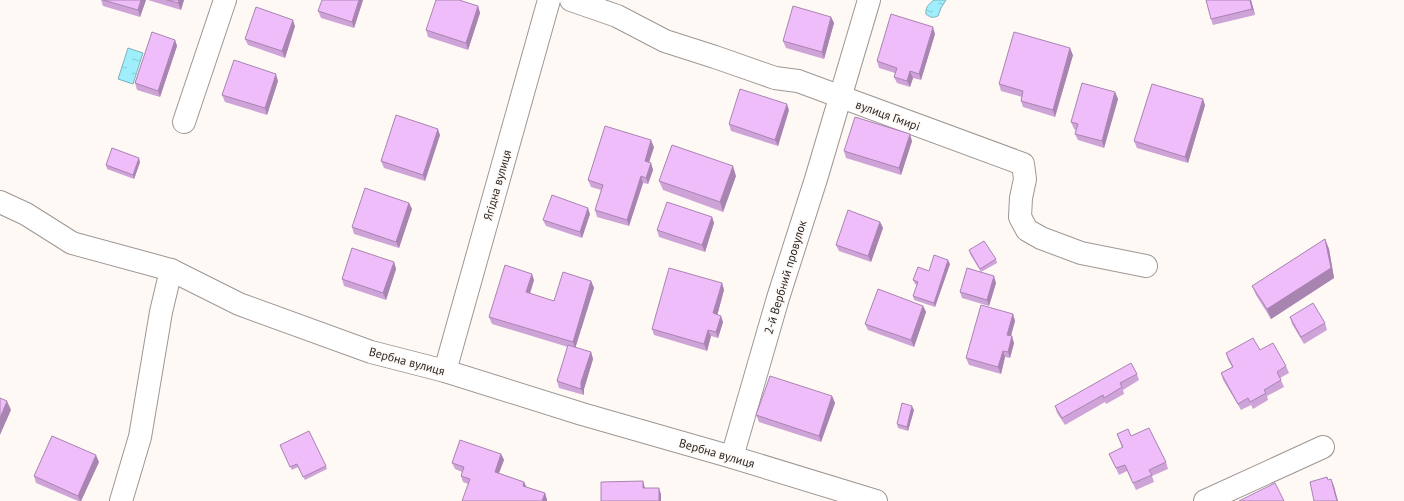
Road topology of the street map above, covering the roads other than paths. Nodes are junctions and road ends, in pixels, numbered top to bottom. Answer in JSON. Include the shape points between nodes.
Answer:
{"nodes":[{"id":1,"x":225,"y":0,"type":"edge"},
{"id":2,"x":549,"y":0,"type":"edge"},
{"id":3,"x":571,"y":0,"type":"edge"},
{"id":4,"x":869,"y":0,"type":"edge"},
{"id":5,"x":840,"y":98,"type":"junction"},
{"id":6,"x":184,"y":122,"type":"dead end"},
{"id":7,"x":0,"y":202,"type":"edge"},
{"id":8,"x":1146,"y":266,"type":"dead end"},
{"id":9,"x":171,"y":270,"type":"junction"},
{"id":10,"x":445,"y":371,"type":"junction"},
{"id":11,"x":1323,"y":447,"type":"dead end"},
{"id":12,"x":732,"y":457,"type":"junction"},
{"id":13,"x":121,"y":501,"type":"edge"},
{"id":14,"x":876,"y":501,"type":"edge"},
{"id":15,"x":1205,"y":501,"type":"edge"}],
"edges":[{"from":1,"to":6,"type":"street"},
{"from":2,"to":10,"type":"street","name":"Ягідна вулиця"},
{"from":3,"to":5,"type":"street","name":"вулиця Гмирі","via":[[617,16],[665,41],[775,78],[798,81]]},
{"from":4,"to":5,"type":"street","name":"2-й Вербний провулок"},
{"from":5,"to":8,"type":"street","name":"вулиця Гмирі","via":[[1023,164],[1025,179],[1020,217],[1027,230],[1081,253]]},
{"from":5,"to":12,"type":"street","name":"2-й Вербний провулок"},
{"from":7,"to":9,"type":"street","name":"Вербна вулиця","via":[[26,214],[72,243]]},
{"from":9,"to":10,"type":"street","name":"Вербна вулиця","via":[[239,304],[371,352]]},
{"from":9,"to":13,"type":"street","via":[[161,312],[140,437]]},
{"from":10,"to":12,"type":"street","name":"Вербна вулиця"},
{"from":11,"to":15,"type":"street"},
{"from":12,"to":14,"type":"street","name":"Вербна вулиця"}]}
